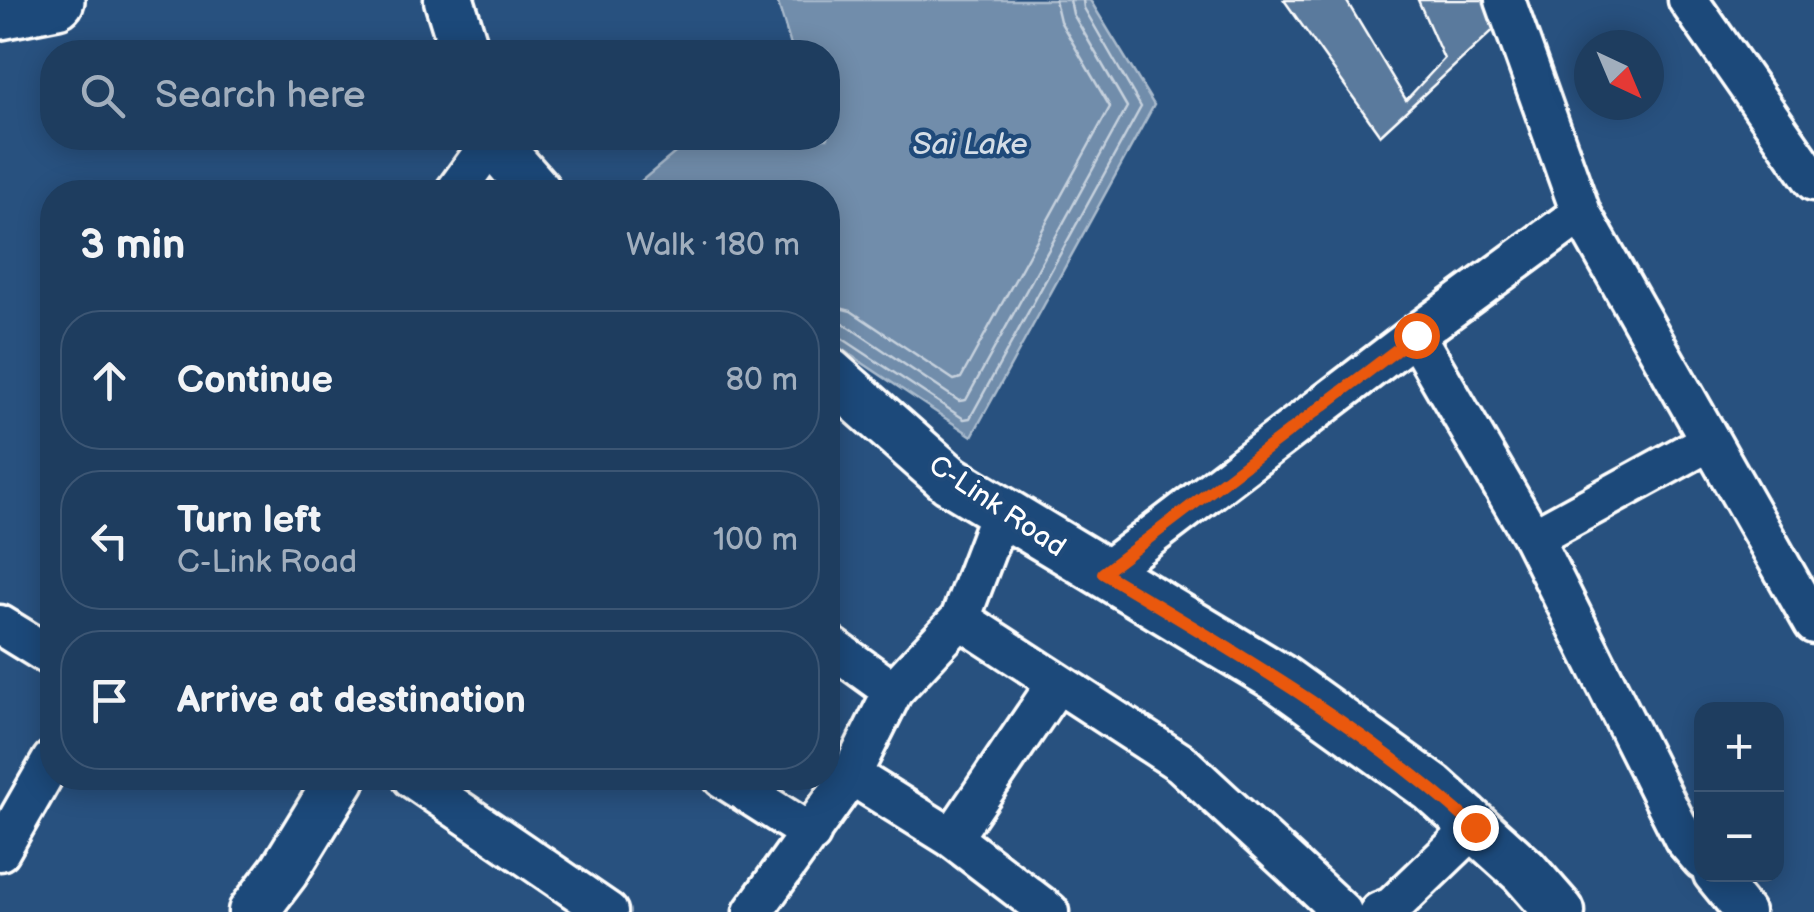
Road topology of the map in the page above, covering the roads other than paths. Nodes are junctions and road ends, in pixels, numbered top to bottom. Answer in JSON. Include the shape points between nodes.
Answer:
{"nodes":[{"id":1,"x":56,"y":0,"type":"edge"},
{"id":2,"x":449,"y":0,"type":"edge"},
{"id":3,"x":1505,"y":0,"type":"edge"},
{"id":4,"x":1688,"y":0,"type":"edge"},
{"id":5,"x":0,"y":12,"type":"edge"},
{"id":6,"x":461,"y":40,"type":"edge"},
{"id":7,"x":484,"y":150,"type":"edge"},
{"id":8,"x":500,"y":150,"type":"edge"},
{"id":9,"x":463,"y":180,"type":"edge"},
{"id":10,"x":526,"y":180,"type":"edge"},
{"id":11,"x":1814,"y":181,"type":"edge"},
{"id":12,"x":1581,"y":213,"type":"junction"},
{"id":13,"x":1416,"y":335,"type":"junction"},
{"id":14,"x":840,"y":383,"type":"edge"},
{"id":15,"x":1710,"y":441,"type":"junction"},
{"id":16,"x":1001,"y":511,"type":"junction"},
{"id":17,"x":1533,"y":538,"type":"junction"},
{"id":18,"x":1103,"y":573,"type":"junction"},
{"id":19,"x":960,"y":619,"type":"junction"},
{"id":20,"x":0,"y":624,"type":"edge"},
{"id":21,"x":1814,"y":624,"type":"edge"},
{"id":22,"x":40,"y":649,"type":"edge"},
{"id":23,"x":840,"y":653,"type":"edge"},
{"id":24,"x":1057,"y":683,"type":"junction"},
{"id":25,"x":893,"y":691,"type":"junction"},
{"id":26,"x":851,"y":775,"type":"junction"},
{"id":27,"x":40,"y":781,"type":"edge"},
{"id":28,"x":334,"y":790,"type":"edge"},
{"id":29,"x":430,"y":790,"type":"edge"},
{"id":30,"x":742,"y":790,"type":"edge"},
{"id":31,"x":1475,"y":827,"type":"junction"},
{"id":32,"x":811,"y":834,"type":"junction"},
{"id":33,"x":952,"y":838,"type":"junction"},
{"id":34,"x":0,"y":851,"type":"edge"},
{"id":35,"x":1694,"y":851,"type":"edge"},
{"id":36,"x":1720,"y":882,"type":"edge"},
{"id":37,"x":259,"y":910,"type":"edge"},
{"id":38,"x":608,"y":912,"type":"edge"},
{"id":39,"x":753,"y":912,"type":"edge"},
{"id":40,"x":1049,"y":912,"type":"edge"},
{"id":41,"x":1342,"y":912,"type":"edge"},
{"id":42,"x":1379,"y":912,"type":"edge"},
{"id":43,"x":1560,"y":912,"type":"edge"},
{"id":44,"x":1744,"y":912,"type":"edge"}],
"edges":[{"from":1,"to":5,"type":"highway"},
{"from":2,"to":6,"type":"street"},
{"from":3,"to":12,"type":"street"},
{"from":4,"to":11,"type":"street"},
{"from":7,"to":9,"type":"street"},
{"from":8,"to":10,"type":"street"},
{"from":12,"to":13,"type":"street"},
{"from":12,"to":15,"type":"street"},
{"from":13,"to":17,"type":"street"},
{"from":13,"to":18,"type":"street"},
{"from":14,"to":16,"type":"street","name":"C-Link Road","via":[[950,480]]},
{"from":15,"to":17,"type":"street"},
{"from":15,"to":21,"type":"street"},
{"from":16,"to":18,"type":"street","name":"C-Link Road"},
{"from":16,"to":19,"type":"street"},
{"from":17,"to":35,"type":"street"},
{"from":18,"to":31,"type":"street","name":"C-Link Road","via":[[1279,678],[1432,788]]},
{"from":19,"to":24,"type":"street"},
{"from":19,"to":25,"type":"street"},
{"from":20,"to":22,"type":"street"},
{"from":23,"to":25,"type":"street"},
{"from":24,"to":33,"type":"street"},
{"from":24,"to":41,"type":"street","via":[[1181,763]]},
{"from":25,"to":26,"type":"street"},
{"from":26,"to":32,"type":"street"},
{"from":26,"to":33,"type":"street"},
{"from":27,"to":34,"type":"street"},
{"from":28,"to":37,"type":"street"},
{"from":29,"to":38,"type":"street"},
{"from":30,"to":32,"type":"street"},
{"from":31,"to":42,"type":"street"},
{"from":31,"to":43,"type":"street","name":"C-Link Road"},
{"from":32,"to":39,"type":"street"},
{"from":33,"to":40,"type":"street"},
{"from":36,"to":44,"type":"street"}]}
